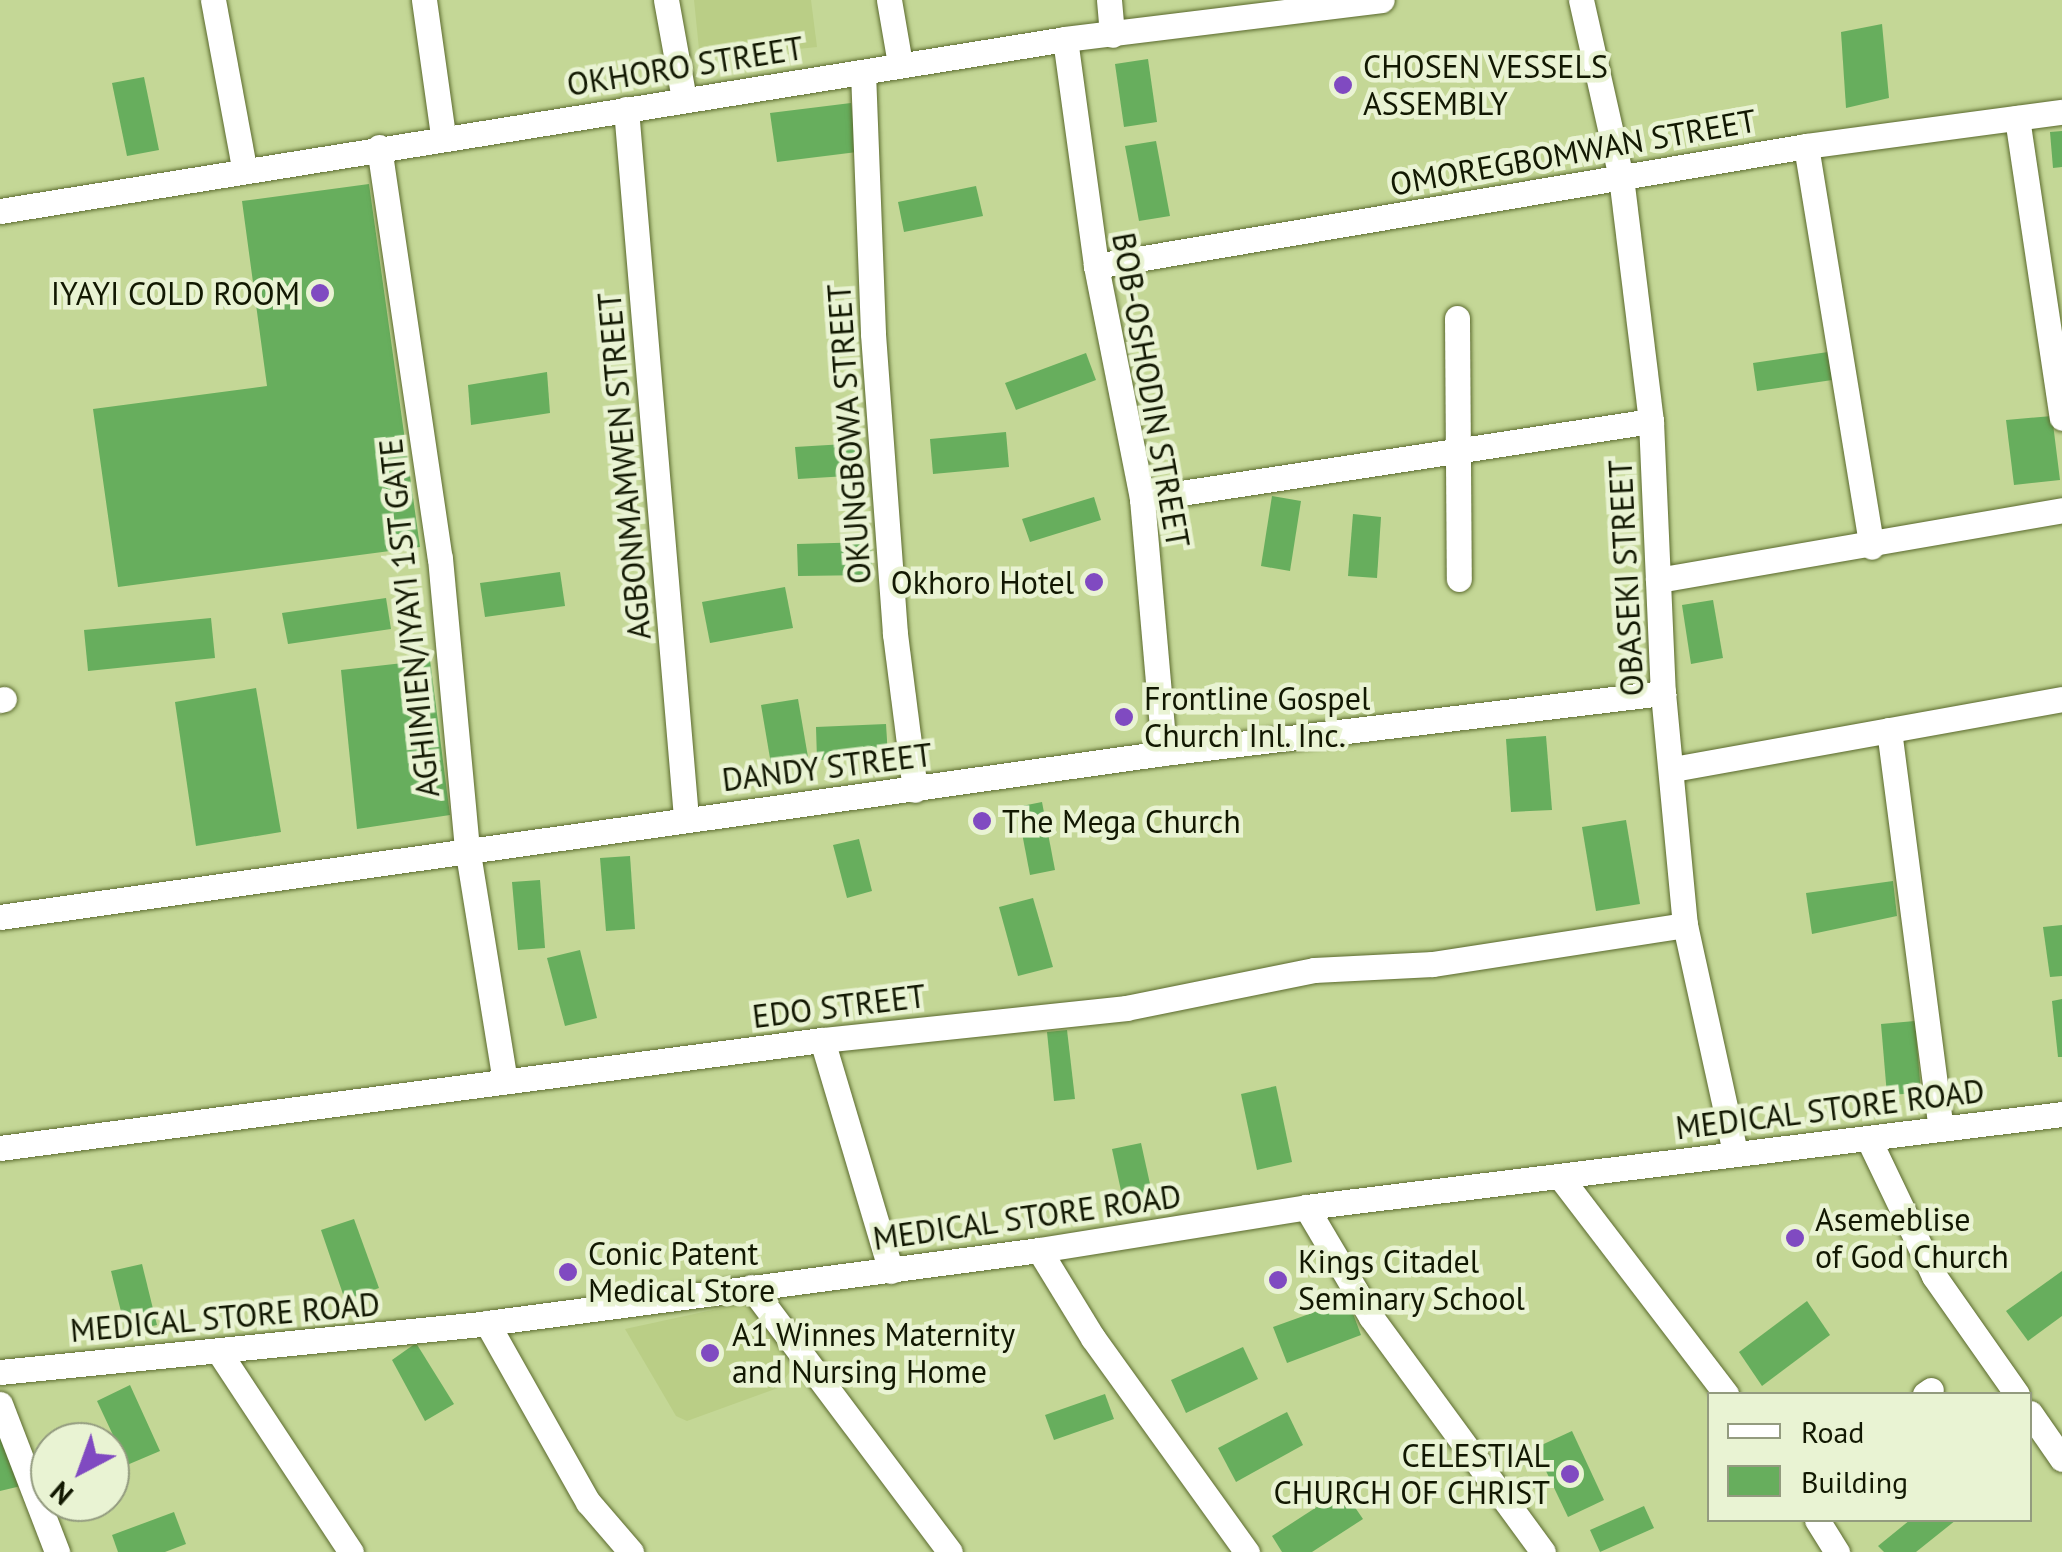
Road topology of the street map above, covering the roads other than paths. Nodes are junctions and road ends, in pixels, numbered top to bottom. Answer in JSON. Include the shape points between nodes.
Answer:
{"nodes":[{"id":1,"x":213,"y":0,"type":"edge"},
{"id":2,"x":424,"y":0,"type":"edge"},
{"id":3,"x":666,"y":0,"type":"edge"},
{"id":4,"x":889,"y":0,"type":"edge"},
{"id":5,"x":1109,"y":0,"type":"edge"},
{"id":6,"x":1382,"y":0,"type":"edge"},
{"id":7,"x":1580,"y":0,"type":"edge"},
{"id":8,"x":1112,"y":36,"type":"junction"},
{"id":9,"x":1065,"y":38,"type":"junction"},
{"id":10,"x":900,"y":64,"type":"junction"},
{"id":11,"x":862,"y":72,"type":"junction"},
{"id":12,"x":684,"y":98,"type":"junction"},
{"id":13,"x":626,"y":109,"type":"junction"},
{"id":14,"x":2062,"y":112,"type":"edge"},
{"id":15,"x":2017,"y":118,"type":"junction"},
{"id":16,"x":443,"y":135,"type":"junction"},
{"id":17,"x":1806,"y":146,"type":"junction"},
{"id":18,"x":379,"y":147,"type":"junction"},
{"id":19,"x":244,"y":168,"type":"junction"},
{"id":20,"x":1621,"y":178,"type":"junction"},
{"id":21,"x":0,"y":209,"type":"edge"},
{"id":22,"x":1096,"y":266,"type":"junction"},
{"id":23,"x":1457,"y":318,"type":"dead end"},
{"id":24,"x":2062,"y":418,"type":"edge"},
{"id":25,"x":1650,"y":421,"type":"junction"},
{"id":26,"x":1458,"y":451,"type":"junction"},
{"id":27,"x":1142,"y":499,"type":"junction"},
{"id":28,"x":2062,"y":510,"type":"edge"},
{"id":29,"x":1872,"y":547,"type":"junction"},
{"id":30,"x":1459,"y":579,"type":"dead end"},
{"id":31,"x":1658,"y":580,"type":"junction"},
{"id":32,"x":1663,"y":693,"type":"junction"},
{"id":33,"x":2062,"y":700,"type":"edge"},
{"id":34,"x":1889,"y":730,"type":"junction"},
{"id":35,"x":1164,"y":753,"type":"junction"},
{"id":36,"x":1674,"y":769,"type":"junction"},
{"id":37,"x":915,"y":790,"type":"junction"},
{"id":38,"x":686,"y":817,"type":"junction"},
{"id":39,"x":467,"y":847,"type":"junction"},
{"id":40,"x":0,"y":917,"type":"edge"},
{"id":41,"x":1685,"y":925,"type":"junction"},
{"id":42,"x":822,"y":1040,"type":"junction"},
{"id":43,"x":505,"y":1081,"type":"junction"},
{"id":44,"x":2062,"y":1114,"type":"edge"},
{"id":45,"x":1941,"y":1128,"type":"junction"},
{"id":46,"x":1868,"y":1138,"type":"junction"},
{"id":47,"x":0,"y":1148,"type":"edge"},
{"id":48,"x":1735,"y":1152,"type":"junction"},
{"id":49,"x":1561,"y":1178,"type":"junction"},
{"id":50,"x":1306,"y":1208,"type":"junction"},
{"id":51,"x":1039,"y":1250,"type":"junction"},
{"id":52,"x":891,"y":1271,"type":"junction"},
{"id":53,"x":751,"y":1287,"type":"junction"},
{"id":54,"x":487,"y":1323,"type":"junction"},
{"id":55,"x":221,"y":1355,"type":"junction"},
{"id":56,"x":0,"y":1372,"type":"edge"},
{"id":57,"x":1724,"y":1392,"type":"edge"},
{"id":58,"x":2015,"y":1392,"type":"edge"},
{"id":59,"x":0,"y":1404,"type":"edge"},
{"id":60,"x":2032,"y":1416,"type":"edge"},
{"id":61,"x":2062,"y":1460,"type":"edge"},
{"id":62,"x":1818,"y":1522,"type":"edge"},
{"id":63,"x":57,"y":1552,"type":"edge"},
{"id":64,"x":351,"y":1552,"type":"edge"},
{"id":65,"x":631,"y":1552,"type":"edge"},
{"id":66,"x":950,"y":1552,"type":"edge"},
{"id":67,"x":1247,"y":1552,"type":"edge"},
{"id":68,"x":1543,"y":1552,"type":"edge"},
{"id":69,"x":1836,"y":1552,"type":"edge"}],
"edges":[{"from":1,"to":19,"type":"street"},
{"from":2,"to":16,"type":"street"},
{"from":3,"to":12,"type":"street"},
{"from":4,"to":10,"type":"street"},
{"from":5,"to":8,"type":"street"},
{"from":6,"to":8,"type":"street","name":"OKHORO STREET"},
{"from":7,"to":20,"type":"street","name":"OBASEKI STREET"},
{"from":8,"to":9,"type":"street","name":"OKHORO STREET"},
{"from":9,"to":10,"type":"street","name":"OKHORO STREET"},
{"from":9,"to":22,"type":"street","name":"BOB-OSHODIN STREET"},
{"from":10,"to":11,"type":"street","name":"OKHORO STREET"},
{"from":11,"to":12,"type":"street","name":"OKHORO STREET"},
{"from":11,"to":37,"type":"street","name":"OKUNGBOWA STREET","via":[[878,409]]},
{"from":12,"to":13,"type":"street","name":"OKHORO STREET"},
{"from":13,"to":16,"type":"street","name":"OKHORO STREET"},
{"from":13,"to":38,"type":"street","name":"AGBONMAMWEN STREET"},
{"from":14,"to":15,"type":"street","name":"OMOREGBOMWAN STREET"},
{"from":15,"to":17,"type":"street","name":"OMOREGBOMWAN STREET"},
{"from":15,"to":24,"type":"street"},
{"from":16,"to":18,"type":"street","name":"OKHORO STREET"},
{"from":17,"to":20,"type":"street","name":"OMOREGBOMWAN STREET"},
{"from":17,"to":29,"type":"street"},
{"from":18,"to":19,"type":"street","name":"OKHORO STREET"},
{"from":18,"to":39,"type":"street","name":"AGHIMIEN/IYAYI 1ST GATE","via":[[440,558]]},
{"from":19,"to":21,"type":"street","name":"OKHORO STREET"},
{"from":20,"to":22,"type":"street","name":"OMOREGBOMWAN STREET"},
{"from":20,"to":25,"type":"street","name":"OBASEKI STREET"},
{"from":22,"to":27,"type":"street","name":"BOB-OSHODIN STREET"},
{"from":23,"to":26,"type":"street"},
{"from":25,"to":26,"type":"street"},
{"from":25,"to":31,"type":"street","name":"OBASEKI STREET"},
{"from":26,"to":27,"type":"street"},
{"from":26,"to":30,"type":"street"},
{"from":27,"to":35,"type":"street","name":"BOB-OSHODIN STREET"},
{"from":28,"to":29,"type":"street"},
{"from":29,"to":31,"type":"street"},
{"from":31,"to":32,"type":"street","name":"OBASEKI STREET"},
{"from":32,"to":35,"type":"street","name":"DANDY STREET"},
{"from":32,"to":36,"type":"street","name":"OBASEKI STREET"},
{"from":33,"to":34,"type":"street"},
{"from":34,"to":36,"type":"street"},
{"from":34,"to":45,"type":"street"},
{"from":35,"to":37,"type":"street","name":"DANDY STREET"},
{"from":36,"to":41,"type":"street","name":"OBASEKI STREET"},
{"from":37,"to":38,"type":"street","name":"DANDY STREET"},
{"from":38,"to":39,"type":"street","name":"DANDY STREET"},
{"from":39,"to":40,"type":"street","name":"DANDY STREET"},
{"from":39,"to":43,"type":"street","name":"AGHIMIEN/IYAYI 1ST GATE"},
{"from":41,"to":42,"type":"street","name":"EDO STREET","via":[[1432,964],[1314,970],[1126,1008]]},
{"from":41,"to":48,"type":"street","name":"OBASEKI STREET"},
{"from":42,"to":43,"type":"street","name":"EDO STREET"},
{"from":42,"to":52,"type":"street"},
{"from":43,"to":47,"type":"street","name":"EDO STREET"},
{"from":44,"to":45,"type":"street","name":"MEDICAL STORE ROAD"},
{"from":45,"to":46,"type":"street","name":"MEDICAL STORE ROAD"},
{"from":46,"to":48,"type":"street","name":"MEDICAL STORE ROAD"},
{"from":46,"to":58,"type":"street","via":[[1934,1276]]},
{"from":48,"to":49,"type":"street","name":"MEDICAL STORE ROAD"},
{"from":49,"to":50,"type":"street","name":"MEDICAL STORE ROAD"},
{"from":49,"to":57,"type":"street"},
{"from":50,"to":51,"type":"street","name":"MEDICAL STORE ROAD"},
{"from":50,"to":68,"type":"street","via":[[1371,1318]]},
{"from":51,"to":52,"type":"street","name":"MEDICAL STORE ROAD"},
{"from":51,"to":67,"type":"street","via":[[1103,1353]]},
{"from":52,"to":53,"type":"street","name":"MEDICAL STORE ROAD"},
{"from":53,"to":54,"type":"street","name":"MEDICAL STORE ROAD"},
{"from":53,"to":66,"type":"street"},
{"from":54,"to":55,"type":"street","name":"MEDICAL STORE ROAD"},
{"from":54,"to":65,"type":"street","via":[[588,1502]]},
{"from":55,"to":56,"type":"street","name":"MEDICAL STORE ROAD"},
{"from":55,"to":64,"type":"street"},
{"from":59,"to":63,"type":"street"},
{"from":60,"to":61,"type":"street"},
{"from":62,"to":69,"type":"street"}]}
